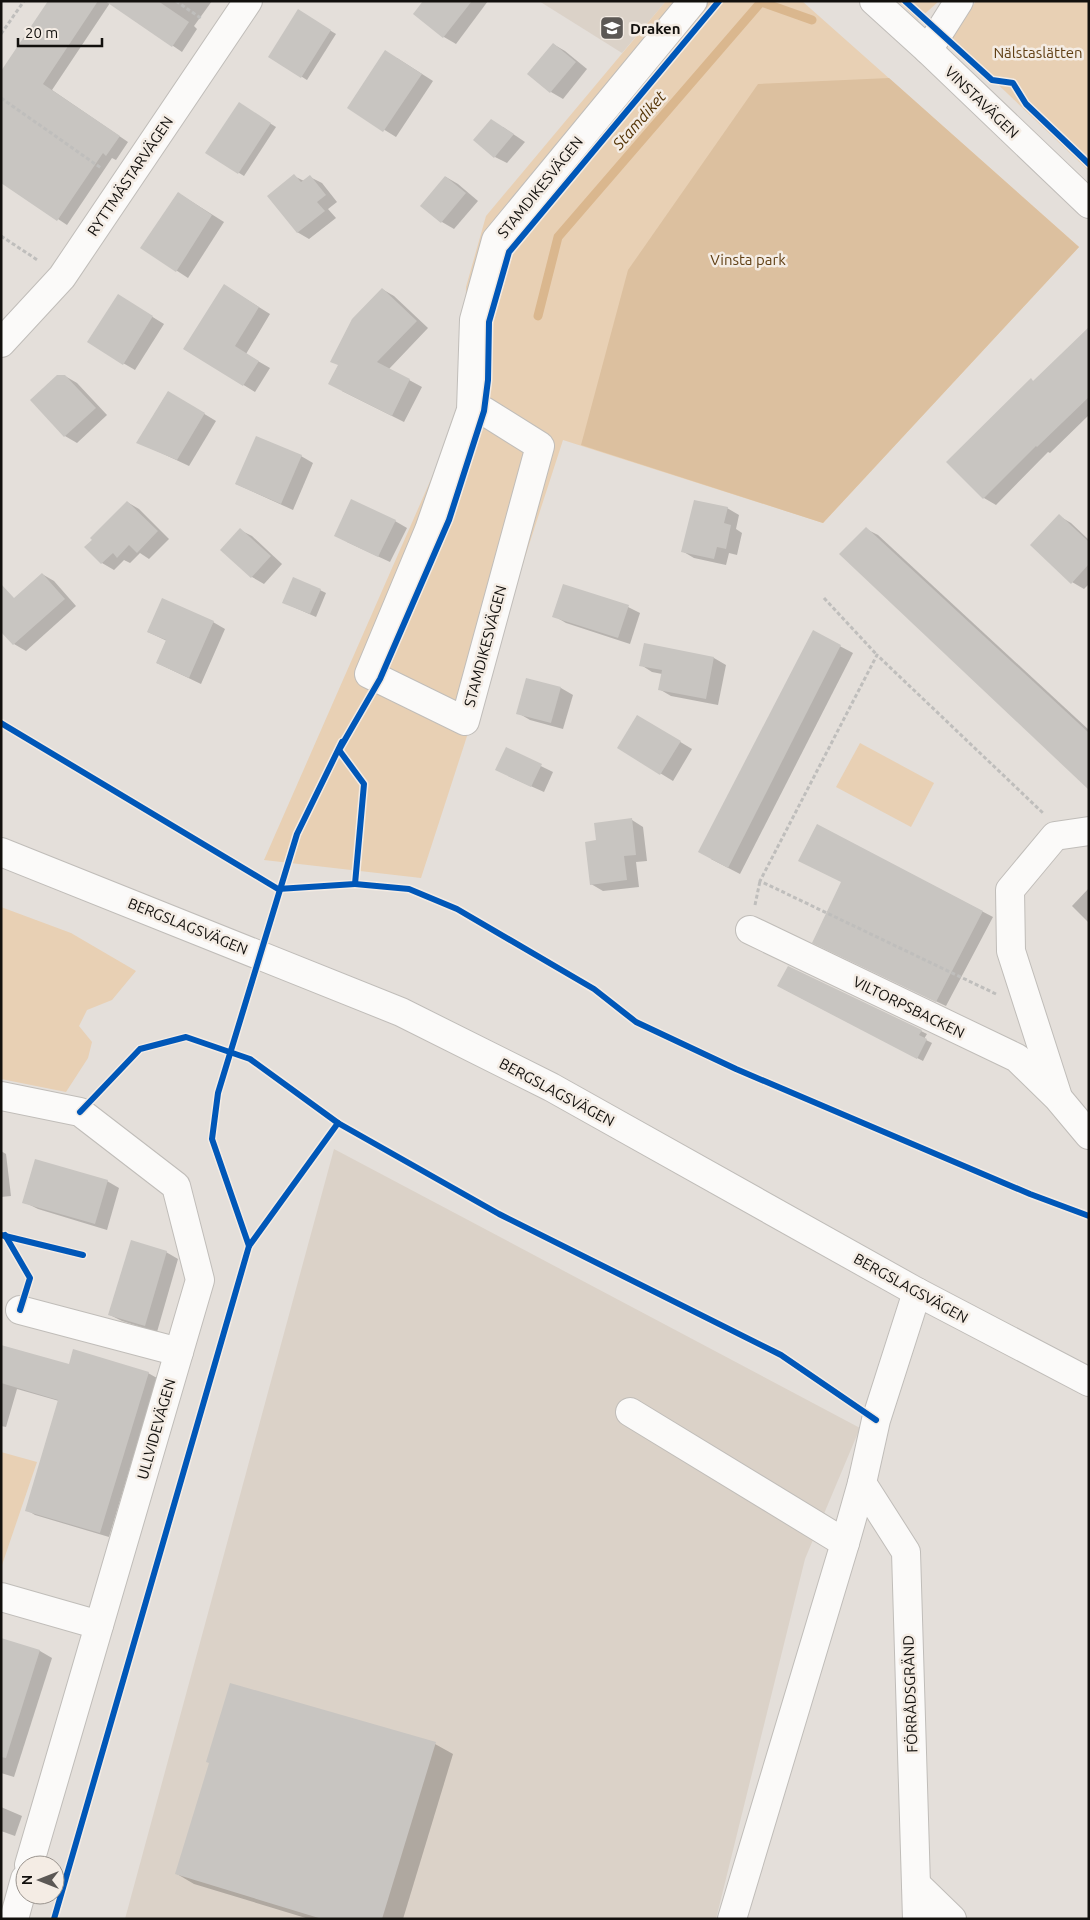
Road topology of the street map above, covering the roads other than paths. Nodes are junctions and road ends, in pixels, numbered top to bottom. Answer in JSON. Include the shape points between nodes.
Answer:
{"nodes":[{"id":1,"x":248,"y":1,"type":"edge"},
{"id":2,"x":693,"y":1,"type":"edge"},
{"id":3,"x":874,"y":1,"type":"edge"},
{"id":4,"x":959,"y":1,"type":"edge"},
{"id":5,"x":928,"y":50,"type":"junction"},
{"id":6,"x":1089,"y":204,"type":"edge"},
{"id":7,"x":1,"y":343,"type":"edge"},
{"id":8,"x":471,"y":410,"type":"junction"},
{"id":9,"x":1077,"y":833,"type":"edge"},
{"id":10,"x":1,"y":852,"type":"edge"},
{"id":11,"x":750,"y":930,"type":"dead end"},
{"id":12,"x":1,"y":1096,"type":"edge"},
{"id":13,"x":1058,"y":1098,"type":"junction"},
{"id":14,"x":1089,"y":1135,"type":"edge"},
{"id":15,"x":917,"y":1292,"type":"junction"},
{"id":16,"x":20,"y":1310,"type":"dead end"},
{"id":17,"x":179,"y":1352,"type":"junction"},
{"id":18,"x":1089,"y":1382,"type":"edge"},
{"id":19,"x":630,"y":1412,"type":"dead end"},
{"id":20,"x":862,"y":1483,"type":"junction"},
{"id":21,"x":845,"y":1543,"type":"junction"},
{"id":22,"x":1,"y":1597,"type":"edge"},
{"id":23,"x":99,"y":1625,"type":"junction"},
{"id":24,"x":32,"y":1855,"type":"edge"},
{"id":25,"x":916,"y":1884,"type":"junction"},
{"id":26,"x":18,"y":1905,"type":"edge"},
{"id":27,"x":14,"y":1919,"type":"edge"},
{"id":28,"x":732,"y":1919,"type":"edge"},
{"id":29,"x":917,"y":1919,"type":"edge"},
{"id":30,"x":952,"y":1919,"type":"edge"}],
"edges":[{"from":1,"to":7,"type":"street","name":"RYTTMÄSTARVÄGEN","via":[[62,277]]},
{"from":2,"to":8,"type":"street","name":"STAMDIKESVÄGEN","via":[[496,240],[474,320]]},
{"from":3,"to":5,"type":"street","name":"VINSTAVÄGEN"},
{"from":4,"to":5,"type":"street"},
{"from":5,"to":6,"type":"street","name":"VINSTAVÄGEN"},
{"from":8,"to":8,"type":"street","name":"STAMDIKESVÄGEN","via":[[429,530],[369,674],[465,720],[540,446],[484,412]]},
{"from":9,"to":13,"type":"street","name":"VILTORPSBACKEN","via":[[1055,836],[1010,890],[1011,951]]},
{"from":10,"to":15,"type":"street","name":"BERGSLAGSVÄGEN","via":[[401,1012],[551,1087]]},
{"from":11,"to":13,"type":"street","name":"VILTORPSBACKEN","via":[[1016,1058]]},
{"from":12,"to":17,"type":"street","name":"ULLVIDEVÄGEN","via":[[80,1112],[176,1186],[200,1280]]},
{"from":13,"to":14,"type":"street","name":"VILTORPSBACKEN"},
{"from":15,"to":18,"type":"street","name":"BERGSLAGSVÄGEN"},
{"from":15,"to":20,"type":"street","via":[[876,1420]]},
{"from":16,"to":17,"type":"street"},
{"from":17,"to":23,"type":"street","name":"ULLVIDEVÄGEN"},
{"from":19,"to":21,"type":"street"},
{"from":20,"to":21,"type":"street"},
{"from":20,"to":25,"type":"street","name":"FÖRRÅDSGRÄND","via":[[906,1552]]},
{"from":21,"to":28,"type":"street"},
{"from":22,"to":23,"type":"street"},
{"from":23,"to":24,"type":"street","name":"ULLVIDEVÄGEN"},
{"from":25,"to":29,"type":"street","name":"FÖRRÅDSGRÄND"},
{"from":25,"to":30,"type":"street"},
{"from":26,"to":27,"type":"street"}]}
